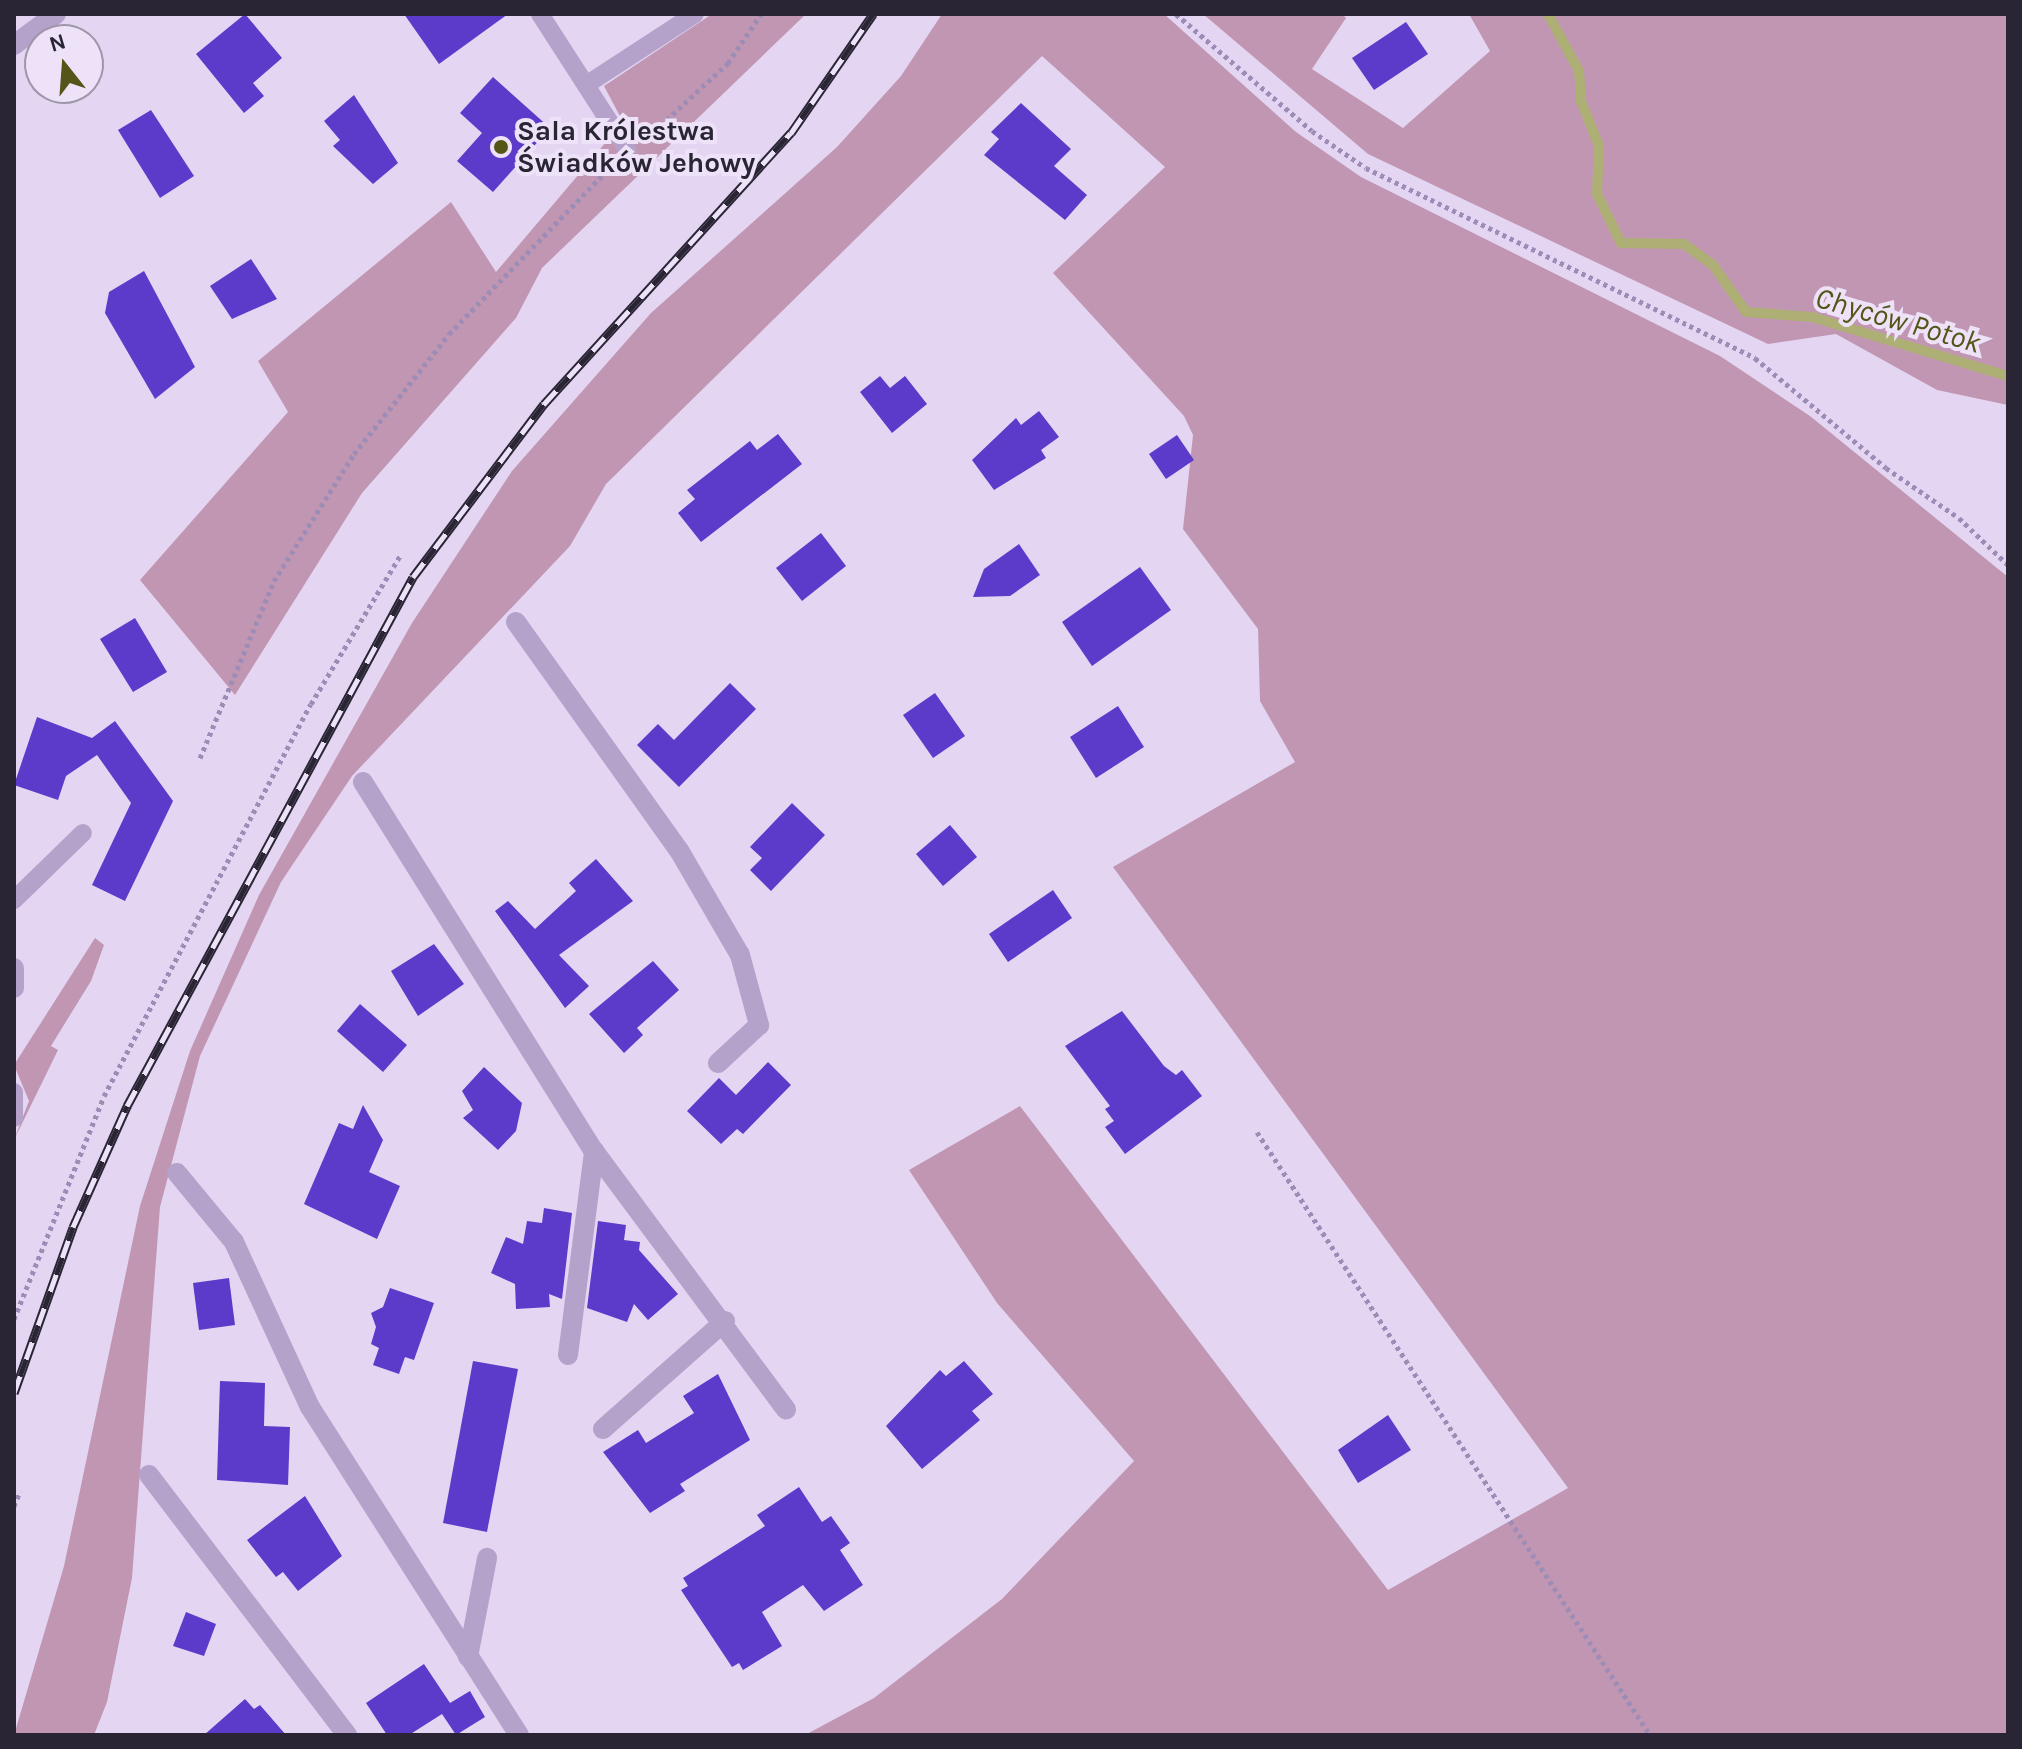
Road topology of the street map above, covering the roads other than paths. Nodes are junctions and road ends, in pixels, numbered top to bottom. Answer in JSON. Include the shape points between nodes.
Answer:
{"nodes":[{"id":1,"x":56,"y":14,"type":"edge"},
{"id":2,"x":540,"y":14,"type":"edge"},
{"id":3,"x":695,"y":14,"type":"edge"},
{"id":4,"x":14,"y":45,"type":"edge"},
{"id":5,"x":586,"y":85,"type":"junction"},
{"id":6,"x":627,"y":149,"type":"road end"},
{"id":7,"x":516,"y":622,"type":"dead end"},
{"id":8,"x":363,"y":782,"type":"dead end"},
{"id":9,"x":83,"y":833,"type":"dead end"},
{"id":10,"x":14,"y":900,"type":"edge"},
{"id":11,"x":14,"y":968,"type":"edge"},
{"id":12,"x":14,"y":988,"type":"edge"},
{"id":13,"x":718,"y":1063,"type":"dead end"},
{"id":14,"x":14,"y":1092,"type":"edge"},
{"id":15,"x":14,"y":1118,"type":"edge"},
{"id":16,"x":594,"y":1151,"type":"junction"},
{"id":17,"x":177,"y":1173,"type":"dead end"},
{"id":18,"x":725,"y":1321,"type":"junction"},
{"id":19,"x":568,"y":1355,"type":"dead end"},
{"id":20,"x":786,"y":1410,"type":"dead end"},
{"id":21,"x":603,"y":1429,"type":"dead end"},
{"id":22,"x":149,"y":1475,"type":"dead end"},
{"id":23,"x":487,"y":1558,"type":"dead end"},
{"id":24,"x":468,"y":1657,"type":"junction"},
{"id":25,"x":347,"y":1735,"type":"edge"},
{"id":26,"x":519,"y":1735,"type":"edge"}],
"edges":[{"from":1,"to":4,"type":"street"},
{"from":2,"to":5,"type":"lane"},
{"from":3,"to":5,"type":"lane"},
{"from":5,"to":6,"type":"lane"},
{"from":7,"to":13,"type":"street","via":[[680,852],[740,955],[759,1025]]},
{"from":8,"to":16,"type":"street"},
{"from":9,"to":10,"type":"lane"},
{"from":11,"to":12,"type":"street"},
{"from":14,"to":15,"type":"lane"},
{"from":16,"to":18,"type":"street"},
{"from":16,"to":19,"type":"street"},
{"from":17,"to":24,"type":"street","via":[[234,1242],[310,1407]]},
{"from":18,"to":20,"type":"street"},
{"from":18,"to":21,"type":"street"},
{"from":22,"to":25,"type":"street"},
{"from":23,"to":24,"type":"street"},
{"from":24,"to":26,"type":"street"}]}
